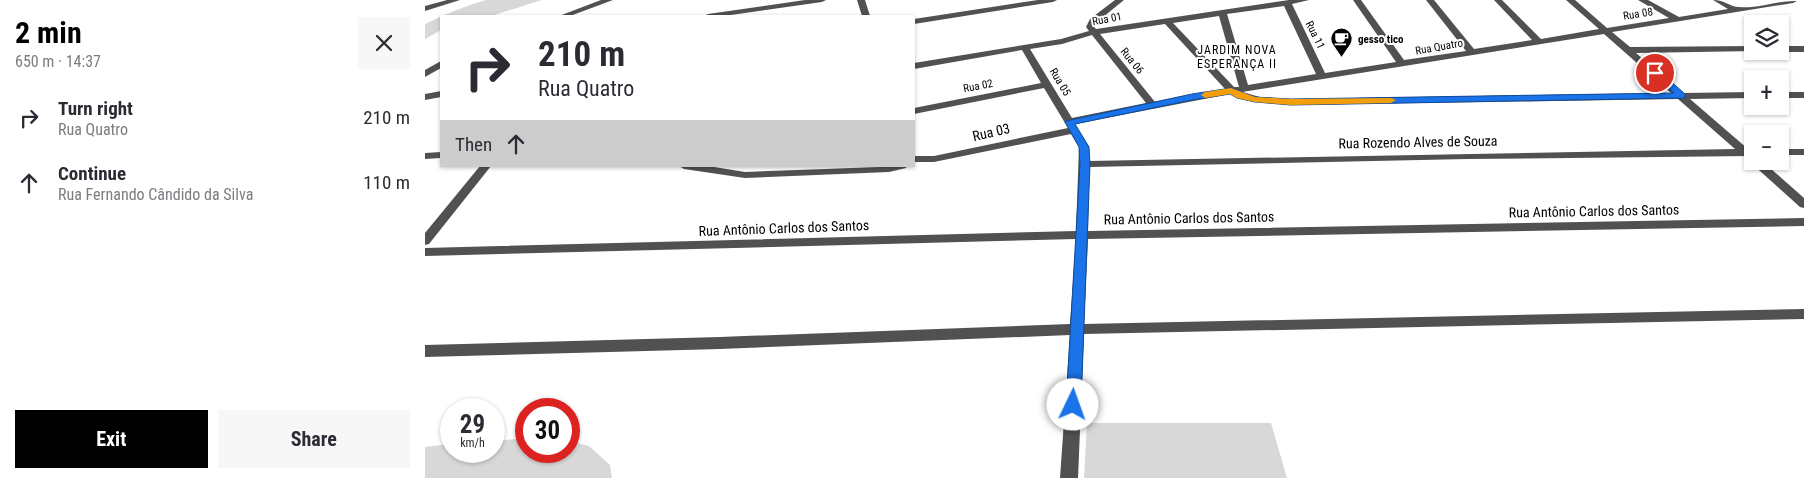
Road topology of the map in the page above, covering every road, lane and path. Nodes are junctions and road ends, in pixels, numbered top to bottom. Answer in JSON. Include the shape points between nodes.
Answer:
{"nodes":[{"id":1,"x":455,"y":0,"type":"edge"},
{"id":2,"x":609,"y":0,"type":"edge"},
{"id":3,"x":822,"y":0,"type":"edge"},
{"id":4,"x":861,"y":0,"type":"edge"},
{"id":5,"x":1053,"y":0,"type":"edge"},
{"id":6,"x":1120,"y":0,"type":"edge"},
{"id":7,"x":1305,"y":0,"type":"edge"},
{"id":8,"x":1357,"y":0,"type":"edge"},
{"id":9,"x":1430,"y":0,"type":"edge"},
{"id":10,"x":1498,"y":0,"type":"edge"},
{"id":11,"x":1570,"y":0,"type":"edge"},
{"id":12,"x":1642,"y":0,"type":"edge"},
{"id":13,"x":1717,"y":0,"type":"edge"},
{"id":14,"x":1792,"y":0,"type":"edge"},
{"id":15,"x":1272,"y":2,"type":"edge"},
{"id":16,"x":1287,"y":3,"type":"junction"},
{"id":17,"x":1803,"y":5,"type":"edge"},
{"id":18,"x":425,"y":8,"type":"edge"},
{"id":19,"x":1737,"y":10,"type":"junction"},
{"id":20,"x":1222,"y":12,"type":"junction"},
{"id":21,"x":566,"y":15,"type":"edge"},
{"id":22,"x":715,"y":15,"type":"edge"},
{"id":23,"x":866,"y":15,"type":"edge"},
{"id":24,"x":1677,"y":19,"type":"junction"},
{"id":25,"x":1166,"y":20,"type":"junction"},
{"id":26,"x":915,"y":22,"type":"edge"},
{"id":27,"x":1605,"y":31,"type":"junction"},
{"id":28,"x":1094,"y":32,"type":"junction"},
{"id":29,"x":1538,"y":42,"type":"junction"},
{"id":30,"x":1025,"y":48,"type":"junction"},
{"id":31,"x":1744,"y":49,"type":"edge"},
{"id":32,"x":1789,"y":49,"type":"edge"},
{"id":33,"x":1804,"y":49,"type":"edge"},
{"id":34,"x":1629,"y":50,"type":"junction"},
{"id":35,"x":1473,"y":52,"type":"junction"},
{"id":36,"x":1402,"y":64,"type":"junction"},
{"id":37,"x":440,"y":65,"type":"edge"},
{"id":38,"x":915,"y":66,"type":"edge"},
{"id":39,"x":425,"y":74,"type":"edge"},
{"id":40,"x":1322,"y":77,"type":"junction"},
{"id":41,"x":1047,"y":85,"type":"junction"},
{"id":42,"x":1244,"y":90,"type":"junction"},
{"id":43,"x":1231,"y":91,"type":"junction"},
{"id":44,"x":440,"y":94,"type":"edge"},
{"id":45,"x":1744,"y":95,"type":"edge"},
{"id":46,"x":1789,"y":95,"type":"edge"},
{"id":47,"x":1804,"y":95,"type":"edge"},
{"id":48,"x":1682,"y":96,"type":"junction"},
{"id":49,"x":425,"y":97,"type":"edge"},
{"id":50,"x":1153,"y":105,"type":"junction"},
{"id":51,"x":915,"y":111,"type":"edge"},
{"id":52,"x":1072,"y":126,"type":"junction"},
{"id":53,"x":1744,"y":150,"type":"edge"},
{"id":54,"x":1789,"y":152,"type":"edge"},
{"id":55,"x":1804,"y":152,"type":"edge"},
{"id":56,"x":440,"y":155,"type":"edge"},
{"id":57,"x":425,"y":156,"type":"edge"},
{"id":58,"x":1744,"y":156,"type":"edge"},
{"id":59,"x":915,"y":159,"type":"edge"},
{"id":60,"x":934,"y":160,"type":"junction"},
{"id":61,"x":915,"y":164,"type":"edge"},
{"id":62,"x":1085,"y":164,"type":"junction"},
{"id":63,"x":486,"y":167,"type":"edge"},
{"id":64,"x":691,"y":167,"type":"edge"},
{"id":65,"x":898,"y":167,"type":"edge"},
{"id":66,"x":1766,"y":170,"type":"edge"},
{"id":67,"x":1804,"y":204,"type":"edge"},
{"id":68,"x":1804,"y":222,"type":"edge"},
{"id":69,"x":1082,"y":235,"type":"junction"},
{"id":70,"x":425,"y":242,"type":"edge"},
{"id":71,"x":425,"y":252,"type":"edge"},
{"id":72,"x":1804,"y":314,"type":"edge"},
{"id":73,"x":1078,"y":329,"type":"junction"},
{"id":74,"x":425,"y":351,"type":"edge"},
{"id":75,"x":1069,"y":478,"type":"edge"}],
"edges":[{"from":1,"to":18,"type":"street"},
{"from":2,"to":21,"type":"street"},
{"from":3,"to":22,"type":"street"},
{"from":4,"to":23,"type":"street"},
{"from":5,"to":26,"type":"street"},
{"from":6,"to":28,"type":"street","via":[[1090,24]]},
{"from":7,"to":16,"type":"street","name":"Rua 01"},
{"from":8,"to":36,"type":"street"},
{"from":9,"to":35,"type":"street"},
{"from":10,"to":29,"type":"street"},
{"from":11,"to":27,"type":"street"},
{"from":12,"to":24,"type":"street"},
{"from":13,"to":19,"type":"street"},
{"from":14,"to":17,"type":"street"},
{"from":14,"to":19,"type":"street","name":"Rua 08"},
{"from":15,"to":16,"type":"street","name":"Rua 01"},
{"from":15,"to":20,"type":"street","name":"Rua 01"},
{"from":16,"to":40,"type":"street","name":"Rua 11"},
{"from":19,"to":24,"type":"street","name":"Rua 08"},
{"from":20,"to":25,"type":"street","name":"Rua 01"},
{"from":20,"to":42,"type":"street"},
{"from":24,"to":27,"type":"street","name":"Rua 08"},
{"from":25,"to":28,"type":"street","name":"Rua 01"},
{"from":25,"to":43,"type":"street"},
{"from":27,"to":29,"type":"street","name":"Rua Quatro"},
{"from":27,"to":34,"type":"street"},
{"from":28,"to":30,"type":"street","name":"Rua 01","via":[[1080,38]]},
{"from":28,"to":50,"type":"street","name":"Rua 06"},
{"from":29,"to":35,"type":"street","name":"Rua Quatro"},
{"from":30,"to":38,"type":"street","name":"Rua 01"},
{"from":30,"to":41,"type":"street","name":"Rua 05"},
{"from":31,"to":34,"type":"street"},
{"from":32,"to":33,"type":"street"},
{"from":34,"to":48,"type":"street"},
{"from":35,"to":36,"type":"street","name":"Rua Quatro"},
{"from":36,"to":40,"type":"street","name":"Rua Quatro"},
{"from":37,"to":39,"type":"street"},
{"from":40,"to":42,"type":"street","name":"Rua Quatro"},
{"from":41,"to":51,"type":"street","name":"Rua 02"},
{"from":41,"to":52,"type":"street","name":"Rua 05"},
{"from":42,"to":43,"type":"street","name":"Rua Quatro"},
{"from":43,"to":48,"type":"street","via":[[1255,99],[1291,102]]},
{"from":43,"to":50,"type":"street","name":"Rua Quatro"},
{"from":44,"to":49,"type":"street"},
{"from":45,"to":48,"type":"street"},
{"from":46,"to":47,"type":"street"},
{"from":48,"to":53,"type":"street"},
{"from":50,"to":52,"type":"street","name":"Rua Quatro"},
{"from":52,"to":60,"type":"street","name":"Rua 03"},
{"from":52,"to":62,"type":"street","name":"Rua 05","via":[[1084,147]]},
{"from":54,"to":55,"type":"street"},
{"from":56,"to":57,"type":"street"},
{"from":58,"to":62,"type":"street","name":"Rua Rozendo Alves de Souza","via":[[1467,156]]},
{"from":59,"to":60,"type":"street","name":"Rua 03"},
{"from":60,"to":61,"type":"street"},
{"from":62,"to":69,"type":"street","name":"Rua 05"},
{"from":63,"to":70,"type":"street"},
{"from":64,"to":65,"type":"street","via":[[764,175]]},
{"from":66,"to":67,"type":"street"},
{"from":68,"to":69,"type":"street","name":"Rua Antônio Carlos dos Santos"},
{"from":69,"to":71,"type":"street","name":"Rua Antônio Carlos dos Santos"},
{"from":69,"to":73,"type":"street","name":"Rua 05"},
{"from":72,"to":73,"type":"street"},
{"from":73,"to":74,"type":"street"},
{"from":73,"to":75,"type":"street","name":"Rua 05"}]}
